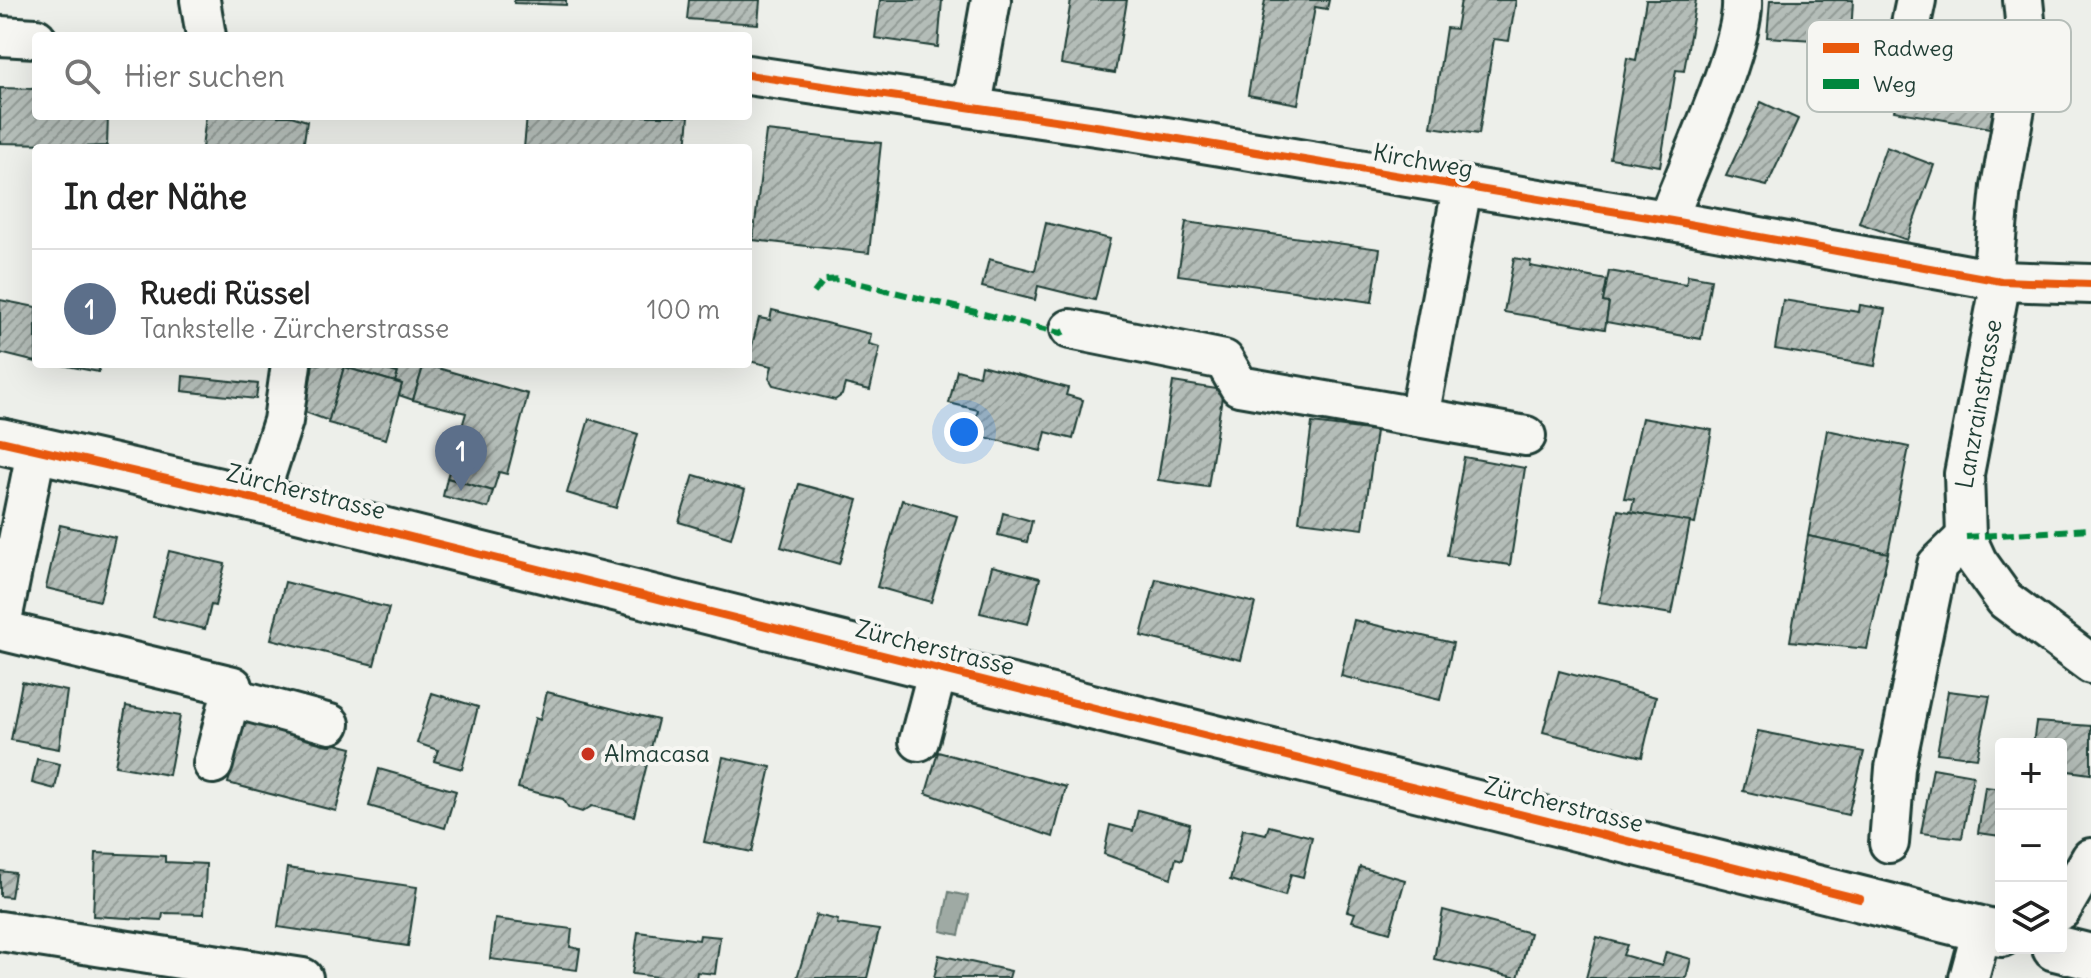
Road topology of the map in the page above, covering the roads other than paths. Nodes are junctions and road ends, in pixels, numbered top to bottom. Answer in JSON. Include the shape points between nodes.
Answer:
{"nodes":[{"id":1,"x":200,"y":0,"type":"edge"},
{"id":2,"x":991,"y":0,"type":"edge"},
{"id":3,"x":1742,"y":0,"type":"edge"},
{"id":4,"x":1916,"y":0,"type":"edge"},
{"id":5,"x":2023,"y":0,"type":"edge"},
{"id":6,"x":1912,"y":20,"type":"edge"},
{"id":7,"x":2025,"y":20,"type":"edge"},
{"id":8,"x":205,"y":32,"type":"edge"},
{"id":9,"x":0,"y":36,"type":"edge"},
{"id":10,"x":32,"y":38,"type":"edge"},
{"id":11,"x":752,"y":76,"type":"edge"},
{"id":12,"x":972,"y":105,"type":"junction"},
{"id":13,"x":2014,"y":112,"type":"edge"},
{"id":14,"x":1462,"y":188,"type":"junction"},
{"id":15,"x":1672,"y":221,"type":"junction"},
{"id":16,"x":1996,"y":279,"type":"junction"},
{"id":17,"x":2091,"y":284,"type":"edge"},
{"id":18,"x":1070,"y":329,"type":"dead end"},
{"id":19,"x":290,"y":368,"type":"edge"},
{"id":20,"x":1419,"y":417,"type":"junction"},
{"id":21,"x":1526,"y":436,"type":"dead end"},
{"id":22,"x":18,"y":444,"type":"edge"},
{"id":23,"x":257,"y":501,"type":"junction"},
{"id":24,"x":1966,"y":537,"type":"junction"},
{"id":25,"x":0,"y":630,"type":"edge"},
{"id":26,"x":2091,"y":664,"type":"edge"},
{"id":27,"x":938,"y":669,"type":"junction"},
{"id":28,"x":231,"y":691,"type":"junction"},
{"id":29,"x":330,"y":724,"type":"dead end"},
{"id":30,"x":919,"y":741,"type":"dead end"},
{"id":31,"x":213,"y":764,"type":"dead end"},
{"id":32,"x":1889,"y":843,"type":"dead end"},
{"id":33,"x":2091,"y":858,"type":"edge"},
{"id":34,"x":2067,"y":900,"type":"edge"},
{"id":35,"x":0,"y":931,"type":"edge"},
{"id":36,"x":1992,"y":932,"type":"edge"},
{"id":37,"x":2067,"y":951,"type":"edge"},
{"id":38,"x":2091,"y":957,"type":"edge"},
{"id":39,"x":303,"y":978,"type":"edge"},
{"id":40,"x":1969,"y":978,"type":"edge"}],
"edges":[{"from":1,"to":8,"type":"street"},
{"from":2,"to":12,"type":"street"},
{"from":3,"to":15,"type":"street","via":[[1735,42],[1674,203]]},
{"from":4,"to":6,"type":"street"},
{"from":5,"to":7,"type":"street","name":"Lanzrainstrasse"},
{"from":9,"to":10,"type":"street"},
{"from":11,"to":12,"type":"street","name":"Kirchweg"},
{"from":12,"to":14,"type":"street","name":"Kirchweg"},
{"from":13,"to":16,"type":"street","name":"Lanzrainstrasse","via":[[2001,187]]},
{"from":14,"to":15,"type":"street","name":"Kirchweg"},
{"from":14,"to":20,"type":"street"},
{"from":15,"to":16,"type":"street","name":"Kirchweg"},
{"from":16,"to":17,"type":"street","name":"Kirchweg"},
{"from":16,"to":24,"type":"street","name":"Lanzrainstrasse","via":[[1964,474]]},
{"from":18,"to":20,"type":"street","via":[[1224,360],[1239,386]]},
{"from":19,"to":23,"type":"street","via":[[283,421]]},
{"from":20,"to":21,"type":"street"},
{"from":22,"to":23,"type":"main road","name":"Zürcherstrasse"},
{"from":22,"to":25,"type":"street","name":"Zürcherstrasse"},
{"from":23,"to":27,"type":"main road","name":"Zürcherstrasse"},
{"from":24,"to":26,"type":"street","name":"Lanzrainstrasse","via":[[2005,600]]},
{"from":24,"to":32,"type":"street","via":[[1937,565],[1895,768]]},
{"from":25,"to":28,"type":"street","name":"Zürcherstrasse"},
{"from":27,"to":30,"type":"street"},
{"from":27,"to":36,"type":"main road","name":"Zürcherstrasse"},
{"from":28,"to":29,"type":"street","name":"Zürcherstrasse"},
{"from":28,"to":31,"type":"street"},
{"from":33,"to":34,"type":"street"},
{"from":35,"to":39,"type":"street"},
{"from":36,"to":40,"type":"street"},
{"from":37,"to":38,"type":"main road"}]}
